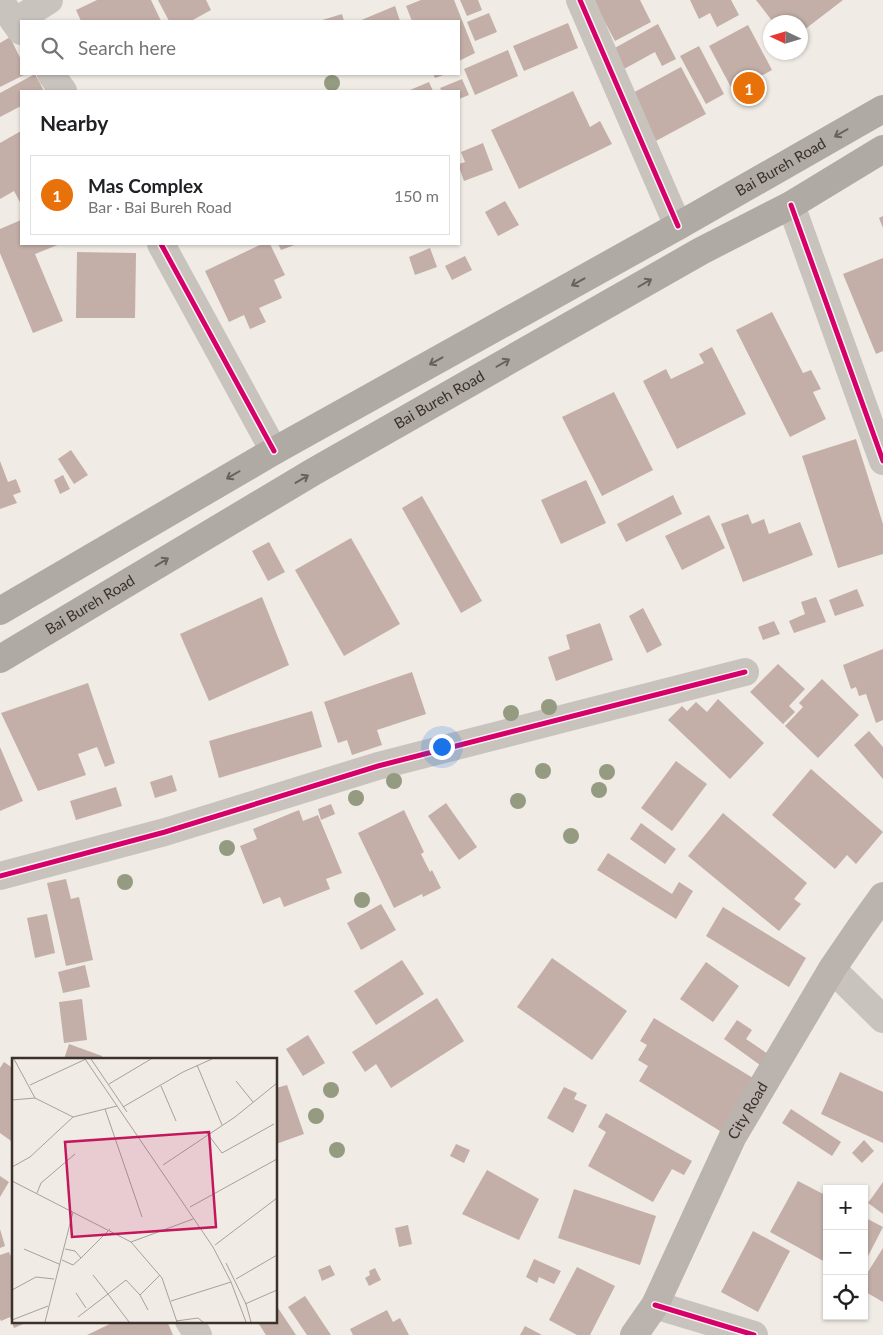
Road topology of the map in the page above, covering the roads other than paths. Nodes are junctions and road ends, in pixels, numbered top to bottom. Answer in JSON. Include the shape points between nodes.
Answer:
{"nodes":[{"id":1,"x":49,"y":0,"type":"edge"},
{"id":2,"x":580,"y":0,"type":"edge"},
{"id":3,"x":12,"y":18,"type":"edge"},
{"id":4,"x":52,"y":75,"type":"edge"},
{"id":5,"x":62,"y":90,"type":"edge"},
{"id":6,"x":883,"y":108,"type":"edge"},
{"id":7,"x":883,"y":149,"type":"edge"},
{"id":8,"x":791,"y":205,"type":"junction"},
{"id":9,"x":678,"y":226,"type":"junction"},
{"id":10,"x":162,"y":245,"type":"edge"},
{"id":11,"x":274,"y":450,"type":"junction"},
{"id":12,"x":883,"y":461,"type":"edge"},
{"id":13,"x":0,"y":611,"type":"edge"},
{"id":14,"x":0,"y":658,"type":"edge"},
{"id":15,"x":745,"y":672,"type":"dead end"},
{"id":16,"x":0,"y":876,"type":"edge"},
{"id":17,"x":883,"y":896,"type":"edge"},
{"id":18,"x":832,"y":969,"type":"junction"},
{"id":19,"x":883,"y":1019,"type":"edge"},
{"id":20,"x":654,"y":1305,"type":"junction"},
{"id":21,"x":190,"y":1322,"type":"edge"},
{"id":22,"x":198,"y":1335,"type":"edge"},
{"id":23,"x":634,"y":1335,"type":"edge"},
{"id":24,"x":754,"y":1335,"type":"edge"}],
"edges":[{"from":1,"to":3,"type":"street"},
{"from":2,"to":9,"type":"street"},
{"from":4,"to":5,"type":"street"},
{"from":6,"to":9,"type":"highway","name":"Bai Bureh Road","one_way":true},
{"from":7,"to":8,"type":"highway","name":"Bai Bureh Road"},
{"from":8,"to":12,"type":"street"},
{"from":14,"to":8,"type":"highway","name":"Bai Bureh Road","one_way":true,"via":[[313,472],[701,251]]},
{"from":9,"to":11,"type":"highway","name":"Bai Bureh Road","one_way":true},
{"from":10,"to":11,"type":"street"},
{"from":11,"to":13,"type":"highway","name":"Bai Bureh Road","one_way":true},
{"from":15,"to":16,"type":"street","via":[[378,766],[165,832]]},
{"from":17,"to":18,"type":"main road","name":"City Road"},
{"from":18,"to":19,"type":"street"},
{"from":18,"to":20,"type":"main road","name":"City Road","via":[[732,1136]]},
{"from":20,"to":23,"type":"main road","name":"City Road"},
{"from":20,"to":24,"type":"street"},
{"from":21,"to":22,"type":"street"}]}
